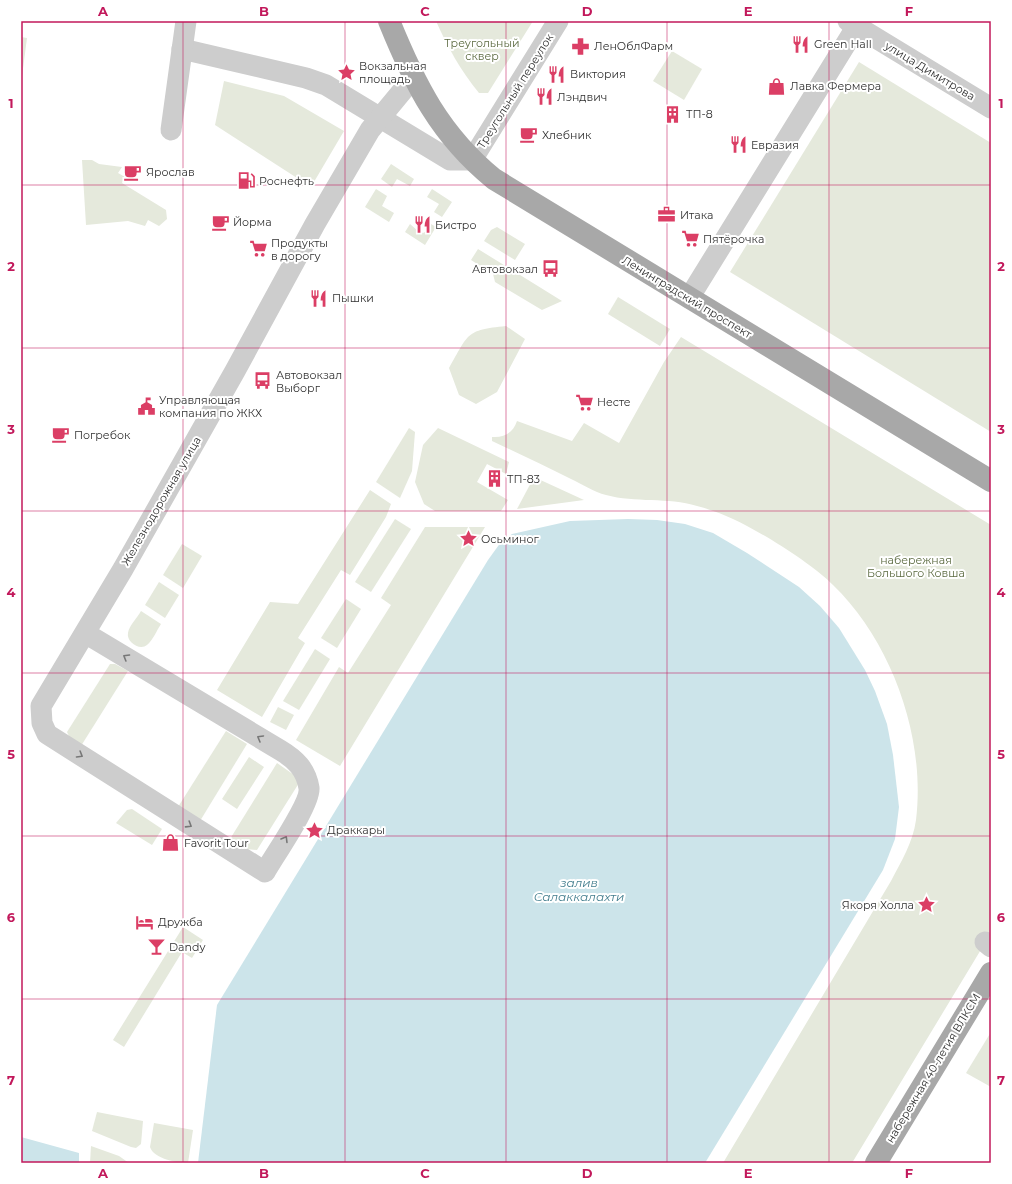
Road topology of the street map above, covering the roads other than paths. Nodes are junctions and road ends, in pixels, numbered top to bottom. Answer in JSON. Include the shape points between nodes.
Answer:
{"nodes":[{"id":1,"x":186,"y":21,"type":"edge"},
{"id":2,"x":389,"y":21,"type":"edge"},
{"id":3,"x":558,"y":21,"type":"edge"},
{"id":4,"x":855,"y":23,"type":"edge"},
{"id":5,"x":182,"y":49,"type":"junction"},
{"id":6,"x":413,"y":78,"type":"junction"},
{"id":7,"x":991,"y":108,"type":"edge"},
{"id":8,"x":380,"y":117,"type":"junction"},
{"id":9,"x":172,"y":130,"type":"dead end"},
{"id":10,"x":472,"y":160,"type":"junction"},
{"id":11,"x":689,"y":298,"type":"junction"},
{"id":12,"x":991,"y":482,"type":"edge"},
{"id":13,"x":85,"y":633,"type":"junction"},
{"id":14,"x":991,"y":973,"type":"edge"},
{"id":15,"x":876,"y":1163,"type":"edge"}],
"edges":[{"from":1,"to":5,"type":"street"},
{"from":2,"to":6,"type":"main road"},
{"from":3,"to":10,"type":"street","name":"Треугольный переулок"},
{"from":4,"to":7,"type":"street","name":"улица Димитрова"},
{"from":4,"to":11,"type":"street"},
{"from":5,"to":8,"type":"street","via":[[306,78],[326,85]]},
{"from":5,"to":9,"type":"street"},
{"from":6,"to":8,"type":"street","name":"Железнодорожная улица"},
{"from":6,"to":10,"type":"main road","name":"Ленинградский проспект","via":[[444,128]]},
{"from":8,"to":10,"type":"street","via":[[450,160]]},
{"from":8,"to":13,"type":"street","name":"Железнодорожная улица","via":[[315,224],[235,371]]},
{"from":10,"to":11,"type":"main road","name":"Ленинградский проспект","via":[[494,179]]},
{"from":11,"to":12,"type":"main road","name":"Ленинградский проспект"},
{"from":13,"to":13,"type":"street","name":"Железнодорожная улица","one_way":true,"via":[[41,706],[42,723],[47,734],[264,872],[304,807],[309,789],[305,772],[295,760]]},
{"from":14,"to":15,"type":"main road","name":"набережная 40-летия ВЛКСМ"}]}
